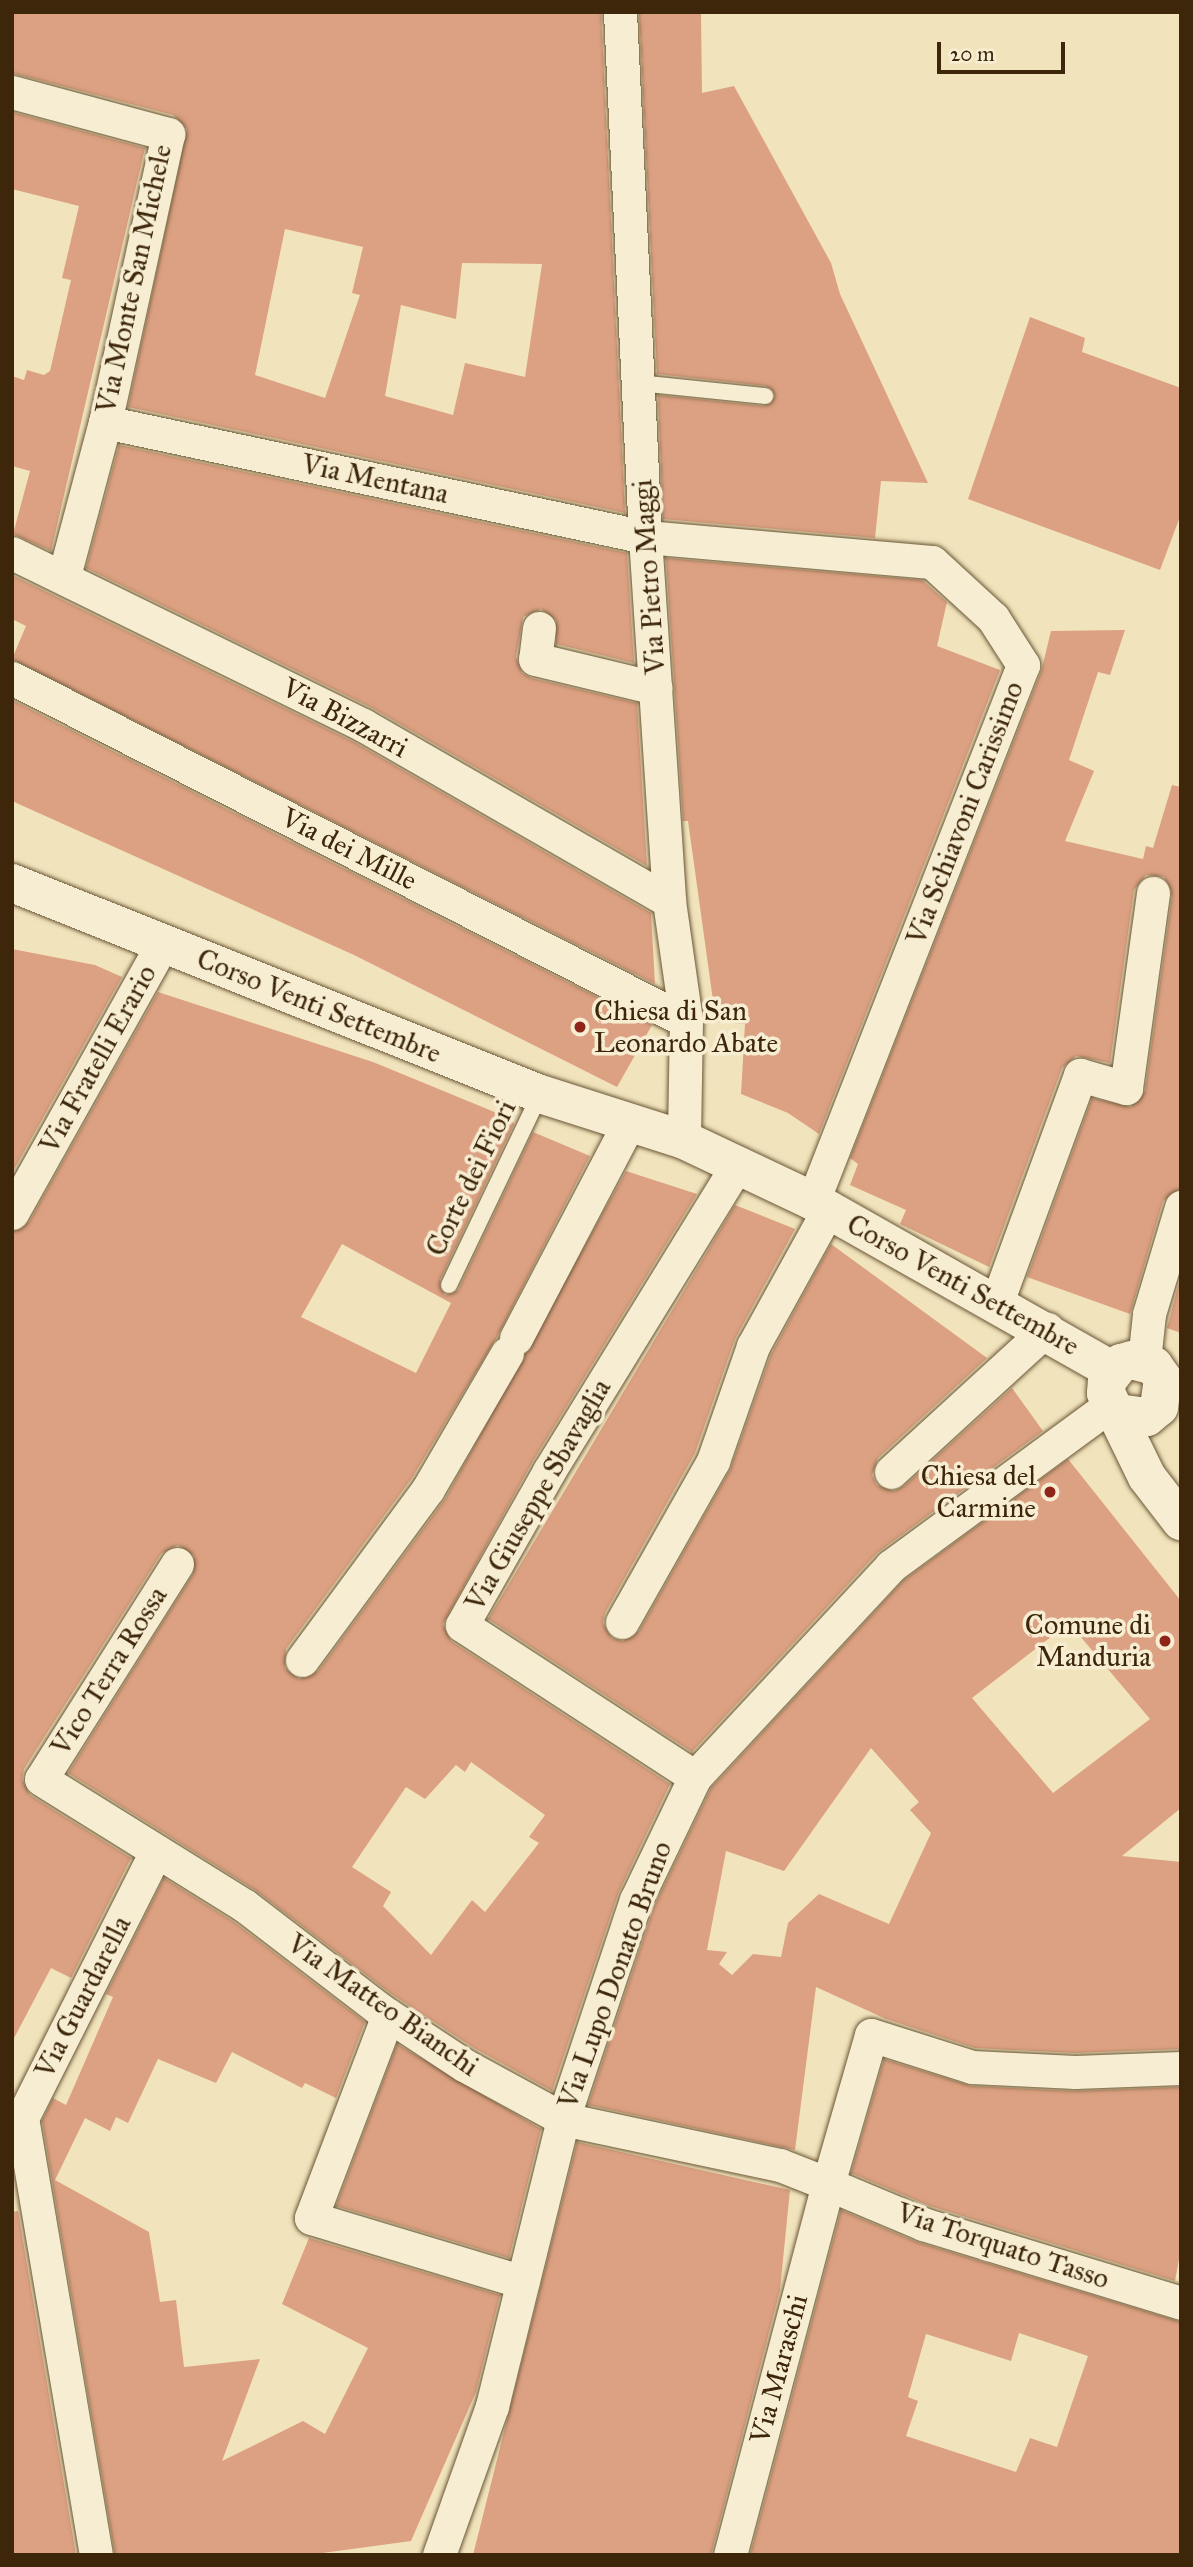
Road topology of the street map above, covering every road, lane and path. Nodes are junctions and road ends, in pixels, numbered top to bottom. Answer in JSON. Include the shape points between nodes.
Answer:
{"nodes":[{"id":1,"x":620,"y":12,"type":"edge"},
{"id":2,"x":12,"y":92,"type":"edge"},
{"id":3,"x":639,"y":383,"type":"junction"},
{"id":4,"x":765,"y":396,"type":"dead end"},
{"id":5,"x":105,"y":422,"type":"junction"},
{"id":6,"x":645,"y":537,"type":"junction"},
{"id":7,"x":12,"y":553,"type":"edge"},
{"id":8,"x":64,"y":576,"type":"junction"},
{"id":9,"x":539,"y":628,"type":"dead end"},
{"id":10,"x":12,"y":678,"type":"edge"},
{"id":11,"x":656,"y":688,"type":"junction"},
{"id":12,"x":12,"y":883,"type":"edge"},
{"id":13,"x":1153,"y":892,"type":"dead end"},
{"id":14,"x":669,"y":901,"type":"junction"},
{"id":15,"x":163,"y":943,"type":"junction"},
{"id":16,"x":686,"y":1021,"type":"junction"},
{"id":17,"x":540,"y":1094,"type":"junction"},
{"id":18,"x":628,"y":1125,"type":"junction"},
{"id":19,"x":684,"y":1140,"type":"junction"},
{"id":20,"x":738,"y":1164,"type":"junction"},
{"id":21,"x":820,"y":1206,"type":"junction"},
{"id":22,"x":1181,"y":1208,"type":"edge"},
{"id":23,"x":12,"y":1213,"type":"edge"},
{"id":24,"x":449,"y":1285,"type":"dead end"},
{"id":25,"x":997,"y":1303,"type":"junction"},
{"id":26,"x":1047,"y":1329,"type":"junction"},
{"id":27,"x":1137,"y":1382,"type":"edge"},
{"id":28,"x":891,"y":1472,"type":"dead end"},
{"id":29,"x":1181,"y":1521,"type":"edge"},
{"id":30,"x":177,"y":1564,"type":"dead end"},
{"id":31,"x":622,"y":1622,"type":"dead end"},
{"id":32,"x":302,"y":1660,"type":"dead end"},
{"id":33,"x":695,"y":1777,"type":"junction"},
{"id":34,"x":41,"y":1779,"type":"joint"},
{"id":35,"x":155,"y":1853,"type":"junction"},
{"id":36,"x":388,"y":2015,"type":"junction"},
{"id":37,"x":1181,"y":2068,"type":"edge"},
{"id":38,"x":563,"y":2119,"type":"junction"},
{"id":39,"x":828,"y":2184,"type":"junction"},
{"id":40,"x":22,"y":2185,"type":"edge"},
{"id":41,"x":523,"y":2283,"type":"junction"},
{"id":42,"x":1181,"y":2303,"type":"edge"},
{"id":43,"x":96,"y":2555,"type":"edge"},
{"id":44,"x":439,"y":2555,"type":"edge"},
{"id":45,"x":730,"y":2555,"type":"edge"}],
"edges":[{"from":1,"to":3,"type":"street","name":"Via Pietro Maggi"},
{"from":2,"to":5,"type":"street","name":"Via Monte San Michele","via":[[168,134]]},
{"from":3,"to":4,"type":"lane"},
{"from":3,"to":6,"type":"street","name":"Via Pietro Maggi"},
{"from":5,"to":6,"type":"street","name":"Via Mentana"},
{"from":5,"to":8,"type":"street","name":"Via Monte San Michele"},
{"from":6,"to":11,"type":"street","name":"Via Pietro Maggi"},
{"from":6,"to":21,"type":"street","name":"Via Schiavoni Carissimo","via":[[932,562],[993,618],[1023,665]]},
{"from":7,"to":8,"type":"street","name":"Via Bizzarri"},
{"from":8,"to":14,"type":"street","name":"Via Bizzarri","via":[[363,725]]},
{"from":9,"to":11,"type":"street","via":[[535,659]]},
{"from":10,"to":16,"type":"street","name":"Via dei Mille"},
{"from":11,"to":14,"type":"street","name":"Via Pietro Maggi"},
{"from":12,"to":15,"type":"street","name":"Corso Venti Settembre"},
{"from":13,"to":25,"type":"street","via":[[1126,1088],[1080,1075]]},
{"from":14,"to":16,"type":"street","name":"Via Pietro Maggi"},
{"from":15,"to":17,"type":"street","name":"Corso Venti Settembre"},
{"from":15,"to":23,"type":"street","name":"Via Fratelli Erario"},
{"from":16,"to":19,"type":"street","name":"Via Pietro Maggi"},
{"from":17,"to":18,"type":"street","name":"Corso Venti Settembre"},
{"from":17,"to":24,"type":"lane","name":"Corte dei Fiori"},
{"from":18,"to":19,"type":"street","name":"Corso Venti Settembre"},
{"from":18,"to":32,"type":"street","via":[[512,1346],[428,1489]]},
{"from":19,"to":20,"type":"street","name":"Corso Venti Settembre"},
{"from":20,"to":21,"type":"street","name":"Corso Venti Settembre"},
{"from":20,"to":33,"type":"street","name":"Via Giuseppe Sbavaglia","via":[[549,1471],[462,1625]]},
{"from":21,"to":25,"type":"street","name":"Corso Venti Settembre"},
{"from":21,"to":31,"type":"street","via":[[753,1346],[713,1461]]},
{"from":22,"to":27,"type":"street","via":[[1149,1314]]},
{"from":25,"to":26,"type":"street","name":"Corso Venti Settembre"},
{"from":26,"to":27,"type":"street","name":"Corso Venti Settembre"},
{"from":26,"to":28,"type":"street"},
{"from":27,"to":29,"type":"street","via":[[1147,1477]]},
{"from":27,"to":33,"type":"street","name":"Via Lupo Donato Bruno","via":[[891,1566]]},
{"from":30,"to":34,"type":"street","name":"Vico Terra Rossa"},
{"from":33,"to":38,"type":"street","name":"Via Lupo Donato Bruno","via":[[636,1900]]},
{"from":34,"to":35,"type":"street","name":"Via Matteo Bianchi"},
{"from":35,"to":36,"type":"street","name":"Via Matteo Bianchi","via":[[245,1906]]},
{"from":35,"to":40,"type":"street","name":"Via Guardarella","via":[[22,2118]]},
{"from":36,"to":38,"type":"street","name":"Via Matteo Bianchi","via":[[464,2065]]},
{"from":36,"to":41,"type":"street","via":[[311,2218]]},
{"from":37,"to":39,"type":"street","via":[[1075,2072],[972,2067],[871,2035]]},
{"from":38,"to":39,"type":"street","name":"Via Matteo Bianchi","via":[[780,2165]]},
{"from":38,"to":41,"type":"street","name":"Via Lupo Donato Bruno"},
{"from":39,"to":42,"type":"street","name":"Via Torquato Tasso","via":[[923,2224]]},
{"from":39,"to":45,"type":"street","name":"Via Maraschi"},
{"from":40,"to":43,"type":"street","name":"Via Guardarella"},
{"from":41,"to":44,"type":"street","name":"Via Lupo Donato Bruno","via":[[492,2406]]}]}
